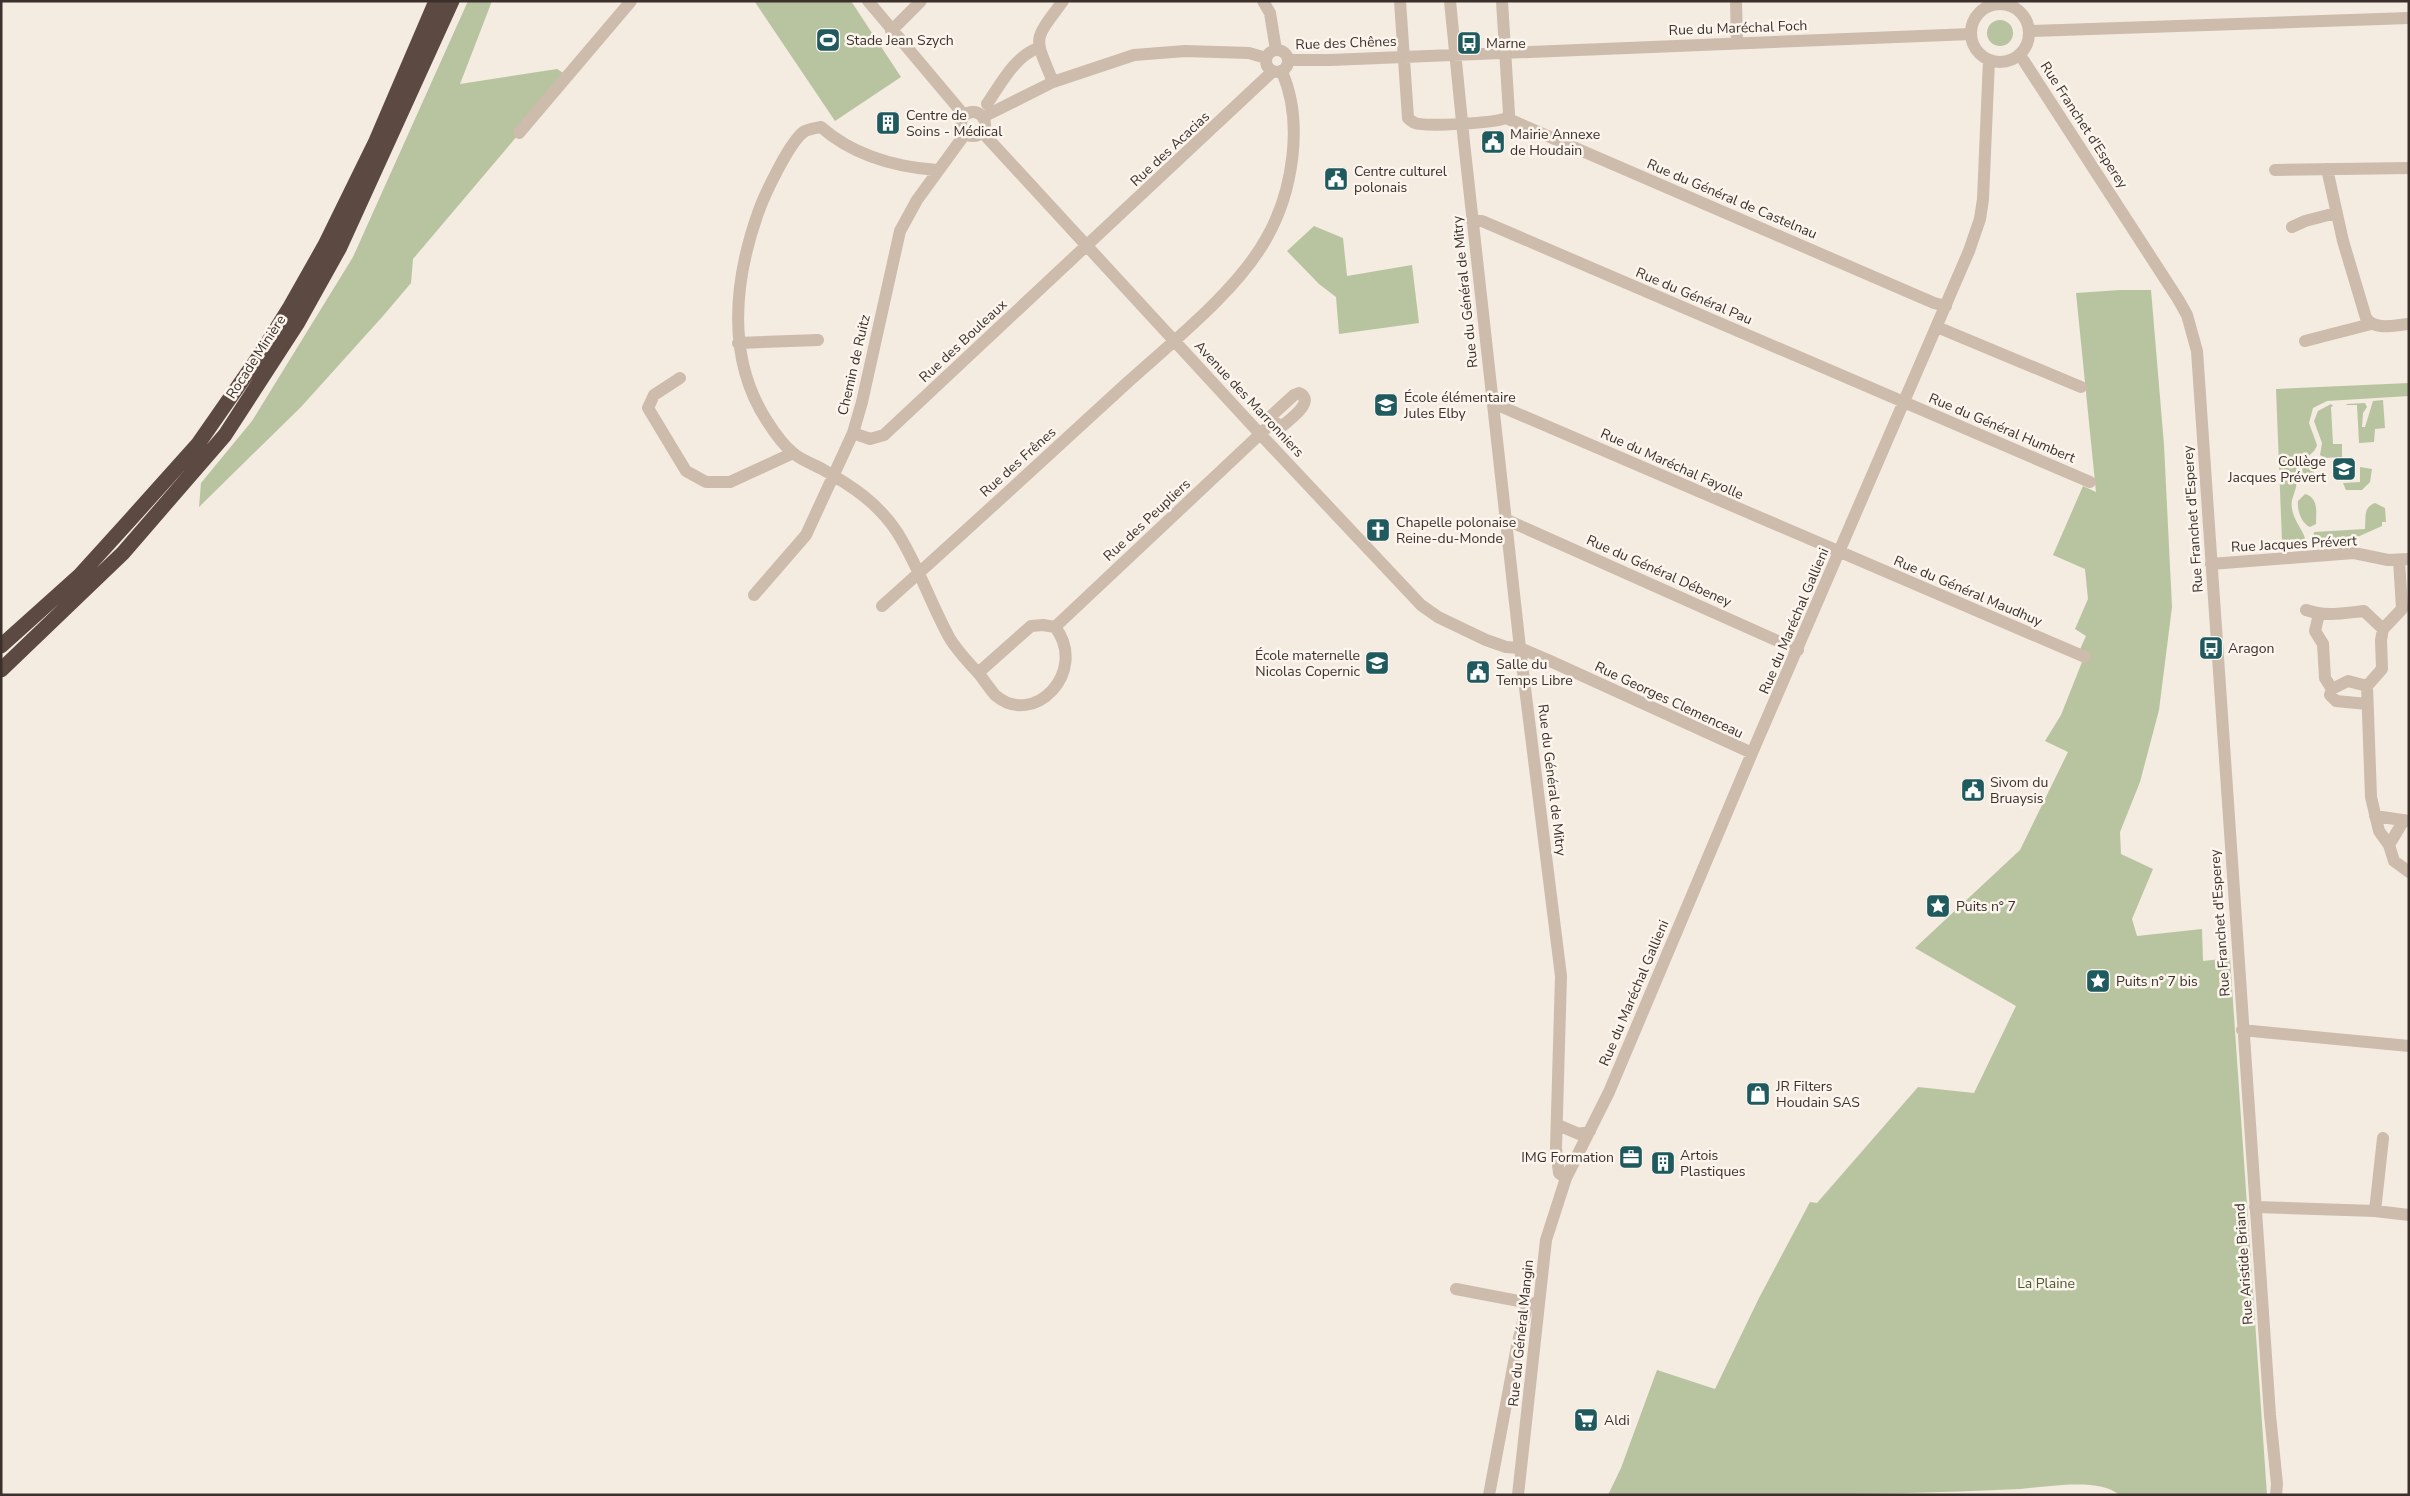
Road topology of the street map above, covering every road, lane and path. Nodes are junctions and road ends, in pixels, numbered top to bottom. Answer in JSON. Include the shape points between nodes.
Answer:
{"nodes":[{"id":1,"x":436,"y":1,"type":"edge"},
{"id":2,"x":452,"y":1,"type":"edge"},
{"id":3,"x":631,"y":1,"type":"edge"},
{"id":4,"x":868,"y":1,"type":"edge"},
{"id":5,"x":921,"y":1,"type":"edge"},
{"id":6,"x":1063,"y":1,"type":"edge"},
{"id":7,"x":1264,"y":1,"type":"edge"},
{"id":8,"x":1400,"y":1,"type":"edge"},
{"id":9,"x":1450,"y":1,"type":"edge"},
{"id":10,"x":1502,"y":1,"type":"edge"},
{"id":11,"x":1736,"y":1,"type":"edge"},
{"id":12,"x":1995,"y":2,"type":"edge"},
{"id":13,"x":2409,"y":18,"type":"edge"},
{"id":14,"x":891,"y":31,"type":"junction"},
{"id":15,"x":2030,"y":31,"type":"junction"},
{"id":16,"x":1971,"y":34,"type":"junction"},
{"id":17,"x":1737,"y":42,"type":"junction"},
{"id":18,"x":1038,"y":48,"type":"junction"},
{"id":19,"x":1506,"y":53,"type":"junction"},
{"id":20,"x":1271,"y":54,"type":"junction"},
{"id":21,"x":1455,"y":54,"type":"junction"},
{"id":22,"x":2020,"y":55,"type":"junction"},
{"id":23,"x":1404,"y":56,"type":"junction"},
{"id":24,"x":1288,"y":60,"type":"junction"},
{"id":25,"x":1989,"y":60,"type":"junction"},
{"id":26,"x":1277,"y":72,"type":"junction"},
{"id":27,"x":1054,"y":82,"type":"junction"},
{"id":28,"x":987,"y":104,"type":"dead end"},
{"id":29,"x":964,"y":116,"type":"junction"},
{"id":30,"x":983,"y":117,"type":"junction"},
{"id":31,"x":1506,"y":118,"type":"junction"},
{"id":32,"x":1462,"y":123,"type":"junction"},
{"id":33,"x":982,"y":132,"type":"junction"},
{"id":34,"x":519,"y":133,"type":"dead end"},
{"id":35,"x":965,"y":134,"type":"junction"},
{"id":36,"x":2409,"y":168,"type":"edge"},
{"id":37,"x":2327,"y":169,"type":"junction"},
{"id":38,"x":937,"y":170,"type":"junction"},
{"id":39,"x":2275,"y":170,"type":"dead end"},
{"id":40,"x":2336,"y":213,"type":"junction"},
{"id":41,"x":1472,"y":221,"type":"junction"},
{"id":42,"x":2292,"y":227,"type":"dead end"},
{"id":43,"x":1087,"y":246,"type":"junction"},
{"id":44,"x":1946,"y":306,"type":"junction"},
{"id":45,"x":2370,"y":324,"type":"junction"},
{"id":46,"x":2409,"y":324,"type":"edge"},
{"id":47,"x":1937,"y":327,"type":"junction"},
{"id":48,"x":818,"y":340,"type":"dead end"},
{"id":49,"x":1174,"y":340,"type":"junction"},
{"id":50,"x":2305,"y":341,"type":"dead end"},
{"id":51,"x":738,"y":343,"type":"junction"},
{"id":52,"x":680,"y":378,"type":"dead end"},
{"id":53,"x":2081,"y":387,"type":"dead end"},
{"id":54,"x":1493,"y":403,"type":"junction"},
{"id":55,"x":1902,"y":403,"type":"junction"},
{"id":56,"x":1274,"y":421,"type":"dead end"},
{"id":57,"x":853,"y":433,"type":"junction"},
{"id":58,"x":1261,"y":435,"type":"junction"},
{"id":59,"x":793,"y":453,"type":"junction"},
{"id":60,"x":833,"y":476,"type":"junction"},
{"id":61,"x":2090,"y":482,"type":"dead end"},
{"id":62,"x":1507,"y":520,"type":"junction"},
{"id":63,"x":1839,"y":553,"type":"junction"},
{"id":64,"x":2404,"y":560,"type":"edge"},
{"id":65,"x":2211,"y":564,"type":"junction"},
{"id":66,"x":919,"y":573,"type":"junction"},
{"id":67,"x":754,"y":595,"type":"dead end"},
{"id":68,"x":882,"y":606,"type":"dead end"},
{"id":69,"x":2306,"y":610,"type":"dead end"},
{"id":70,"x":2319,"y":614,"type":"junction"},
{"id":71,"x":1054,"y":628,"type":"junction"},
{"id":72,"x":2383,"y":629,"type":"junction"},
{"id":73,"x":1,"y":646,"type":"edge"},
{"id":74,"x":1520,"y":648,"type":"junction"},
{"id":75,"x":1798,"y":650,"type":"junction"},
{"id":76,"x":2084,"y":657,"type":"dead end"},
{"id":77,"x":1,"y":670,"type":"edge"},
{"id":78,"x":978,"y":673,"type":"junction"},
{"id":79,"x":2367,"y":686,"type":"junction"},
{"id":80,"x":2332,"y":690,"type":"junction"},
{"id":81,"x":2367,"y":704,"type":"junction"},
{"id":82,"x":1752,"y":753,"type":"junction"},
{"id":83,"x":2375,"y":816,"type":"junction"},
{"id":84,"x":2406,"y":820,"type":"edge"},
{"id":85,"x":2389,"y":845,"type":"junction"},
{"id":86,"x":2409,"y":872,"type":"edge"},
{"id":87,"x":2242,"y":1030,"type":"junction"},
{"id":88,"x":2409,"y":1046,"type":"edge"},
{"id":89,"x":1558,"y":1125,"type":"junction"},
{"id":90,"x":1590,"y":1131,"type":"junction"},
{"id":91,"x":2383,"y":1138,"type":"dead end"},
{"id":92,"x":1566,"y":1178,"type":"junction"},
{"id":93,"x":2255,"y":1207,"type":"junction"},
{"id":94,"x":2375,"y":1211,"type":"junction"},
{"id":95,"x":2409,"y":1215,"type":"edge"},
{"id":96,"x":1456,"y":1289,"type":"dead end"},
{"id":97,"x":1534,"y":1304,"type":"junction"},
{"id":98,"x":1489,"y":1495,"type":"edge"},
{"id":99,"x":1518,"y":1495,"type":"edge"},
{"id":100,"x":2276,"y":1495,"type":"edge"}],
"edges":[{"from":1,"to":73,"type":"highway","name":"Rocade Minière","via":[[376,141],[329,236],[260,355],[198,444],[136,514],[80,575]]},
{"from":2,"to":77,"type":"highway","name":"Rocade Minière","via":[[340,247],[297,324],[225,435],[123,553]]},
{"from":3,"to":34,"type":"street"},
{"from":4,"to":14,"type":"street"},
{"from":5,"to":14,"type":"street"},
{"from":6,"to":18,"type":"street","via":[[1038,36]]},
{"from":7,"to":20,"type":"street","via":[[1270,13]]},
{"from":8,"to":23,"type":"street"},
{"from":9,"to":21,"type":"street","name":"Rue du Général de Mitry"},
{"from":10,"to":19,"type":"street"},
{"from":11,"to":17,"type":"street"},
{"from":12,"to":15,"type":"street","via":[[2016,8],[2026,18]]},
{"from":12,"to":16,"type":"street","via":[[1974,19]]},
{"from":13,"to":15,"type":"street"},
{"from":14,"to":29,"type":"street"},
{"from":15,"to":22,"type":"street","via":[[2029,40]]},
{"from":16,"to":17,"type":"street","name":"Rue du Maréchal Foch"},
{"from":16,"to":25,"type":"street","via":[[1978,52]]},
{"from":17,"to":19,"type":"street","name":"Rue du Maréchal Foch"},
{"from":18,"to":27,"type":"street"},
{"from":18,"to":28,"type":"street","via":[[1018,61]]},
{"from":19,"to":21,"type":"street","name":"Rue du Maréchal Foch"},
{"from":19,"to":31,"type":"street"},
{"from":20,"to":24,"type":"street","via":[[1284,52]]},
{"from":20,"to":26,"type":"street","via":[[1266,66]]},
{"from":20,"to":27,"type":"street","via":[[1185,51],[1134,55]]},
{"from":21,"to":23,"type":"street","name":"Rue des Chênes"},
{"from":21,"to":32,"type":"street","name":"Rue du Général de Mitry"},
{"from":22,"to":25,"type":"street","via":[[2008,61]]},
{"from":22,"to":65,"type":"street","name":"Rue Franchet d'Esperey","via":[[2187,315],[2197,351]]},
{"from":23,"to":24,"type":"street","name":"Rue des Chênes"},
{"from":23,"to":32,"type":"street","via":[[1408,118],[1415,123]]},
{"from":24,"to":26,"type":"street","via":[[1287,67]]},
{"from":25,"to":44,"type":"street","name":"Rue du Maréchal Gallieni","via":[[1980,219]]},
{"from":26,"to":43,"type":"street","name":"Rue des Acacias"},
{"from":26,"to":49,"type":"street","name":"Rue des Frênes","via":[[1293,108],[1289,173],[1281,204],[1256,257],[1236,281]]},
{"from":27,"to":30,"type":"street"},
{"from":29,"to":30,"type":"street","via":[[974,112]]},
{"from":29,"to":35,"type":"street","via":[[960,124]]},
{"from":30,"to":33,"type":"street","via":[[985,125]]},
{"from":31,"to":32,"type":"street"},
{"from":31,"to":44,"type":"street","name":"Rue du Général de Castelnau"},
{"from":32,"to":41,"type":"street","name":"Rue du Général de Mitry"},
{"from":33,"to":35,"type":"street","via":[[975,136]]},
{"from":33,"to":43,"type":"street","name":"Avenue des Marronniers"},
{"from":35,"to":38,"type":"street","name":"Chemin de Ruitz"},
{"from":36,"to":37,"type":"street"},
{"from":37,"to":39,"type":"street"},
{"from":37,"to":40,"type":"street"},
{"from":38,"to":51,"type":"street","via":[[885,162],[855,151],[821,127],[804,132],[782,161],[764,194],[751,234],[738,310]]},
{"from":38,"to":57,"type":"street","name":"Chemin de Ruitz","via":[[900,231],[871,368]]},
{"from":40,"to":42,"type":"street"},
{"from":40,"to":45,"type":"street"},
{"from":41,"to":54,"type":"street","name":"Rue du Général de Mitry"},
{"from":41,"to":55,"type":"street","name":"Rue du Général Pau","via":[[1482,221]]},
{"from":43,"to":49,"type":"street","name":"Avenue des Marronniers"},
{"from":43,"to":57,"type":"street","name":"Rue des Bouleaux","via":[[884,435],[870,439]]},
{"from":44,"to":47,"type":"street","name":"Rue du Maréchal Gallieni"},
{"from":45,"to":46,"type":"street","via":[[2378,327]]},
{"from":45,"to":50,"type":"street"},
{"from":47,"to":53,"type":"street"},
{"from":47,"to":55,"type":"street","name":"Rue du Maréchal Gallieni"},
{"from":48,"to":51,"type":"street"},
{"from":49,"to":58,"type":"street","name":"Avenue des Marronniers"},
{"from":49,"to":66,"type":"street","name":"Rue des Frênes"},
{"from":51,"to":59,"type":"street","via":[[744,374],[756,404]]},
{"from":52,"to":59,"type":"street","via":[[654,395],[648,408],[686,471],[706,482],[730,482]]},
{"from":54,"to":62,"type":"street","name":"Rue du Général de Mitry"},
{"from":54,"to":63,"type":"street","name":"Rue du Maréchal Fayolle"},
{"from":55,"to":61,"type":"street","name":"Rue du Général Humbert"},
{"from":55,"to":63,"type":"street","name":"Rue du Maréchal Gallieni"},
{"from":56,"to":58,"type":"street","name":"Rue des Peupliers"},
{"from":57,"to":60,"type":"street","name":"Chemin de Ruitz"},
{"from":58,"to":71,"type":"street","name":"Rue des Peupliers"},
{"from":58,"to":74,"type":"street","name":"Avenue des Marronniers","via":[[1421,605],[1438,617],[1486,640]]},
{"from":59,"to":60,"type":"street"},
{"from":60,"to":66,"type":"street","via":[[863,494],[881,510]]},
{"from":60,"to":67,"type":"street","name":"Chemin de Ruitz","via":[[806,535]]},
{"from":62,"to":74,"type":"street","name":"Rue du Général de Mitry"},
{"from":62,"to":75,"type":"street","name":"Rue du Général Débeney"},
{"from":63,"to":75,"type":"street","name":"Rue du Maréchal Gallieni"},
{"from":63,"to":76,"type":"street","name":"Rue du Général Maudhuy"},
{"from":64,"to":65,"type":"street","name":"Rue Jacques Prévert","via":[[2354,553]]},
{"from":64,"to":72,"type":"street","via":[[2402,609]]},
{"from":65,"to":87,"type":"street","name":"Rue Franchet d'Esperey"},
{"from":66,"to":68,"type":"street","name":"Rue des Frênes"},
{"from":66,"to":78,"type":"street","via":[[950,638]]},
{"from":69,"to":70,"type":"street"},
{"from":70,"to":72,"type":"street","via":[[2364,612]]},
{"from":70,"to":80,"type":"street","via":[[2314,631],[2323,644],[2325,678]]},
{"from":71,"to":78,"type":"street","via":[[1030,626]]},
{"from":71,"to":78,"type":"street","via":[[1066,648],[1066,665],[1059,684],[1038,702],[1007,702],[996,695]]},
{"from":72,"to":79,"type":"street","via":[[2382,669]]},
{"from":74,"to":82,"type":"street","name":"Rue Georges Clemenceau"},
{"from":74,"to":89,"type":"street","name":"Rue du Général de Mitry","via":[[1561,976]]},
{"from":75,"to":82,"type":"street","name":"Rue du Maréchal Gallieni"},
{"from":79,"to":80,"type":"street","via":[[2348,681]]},
{"from":79,"to":81,"type":"street"},
{"from":80,"to":81,"type":"street","via":[[2330,695],[2336,701]]},
{"from":81,"to":83,"type":"street","via":[[2370,797]]},
{"from":82,"to":90,"type":"street","name":"Rue du Maréchal Gallieni"},
{"from":83,"to":84,"type":"street"},
{"from":83,"to":85,"type":"street","via":[[2379,831]]},
{"from":84,"to":85,"type":"street"},
{"from":85,"to":86,"type":"street","via":[[2394,861]]},
{"from":87,"to":88,"type":"street"},
{"from":87,"to":93,"type":"street","name":"Rue Aristide Briand"},
{"from":89,"to":90,"type":"street","via":[[1579,1134]]},
{"from":89,"to":92,"type":"street","name":"Rue du Général de Mitry","via":[[1557,1163],[1559,1173]]},
{"from":90,"to":92,"type":"street","name":"Rue du Maréchal Gallieni"},
{"from":91,"to":94,"type":"street"},
{"from":92,"to":97,"type":"street","name":"Rue du Général Mangin","via":[[1546,1240]]},
{"from":93,"to":94,"type":"street"},
{"from":93,"to":100,"type":"street","name":"Rue Aristide Briand"},
{"from":94,"to":95,"type":"street"},
{"from":96,"to":97,"type":"street"},
{"from":97,"to":98,"type":"street","name":"Rue du Général Mangin","via":[[1517,1346]]},
{"from":97,"to":99,"type":"street","name":"Rue du Général Mangin"}]}
